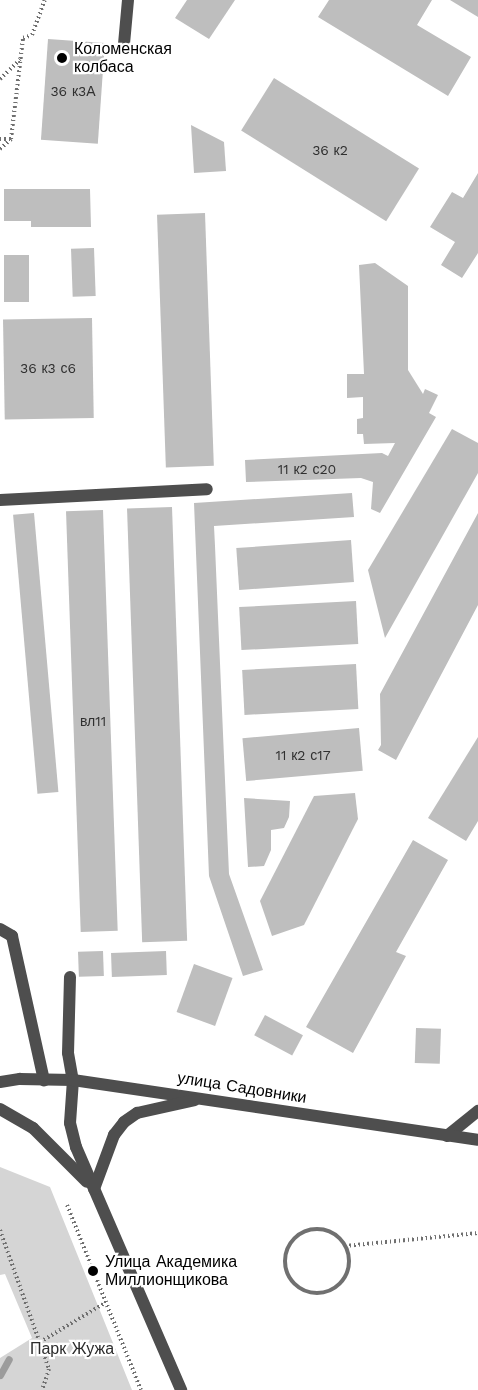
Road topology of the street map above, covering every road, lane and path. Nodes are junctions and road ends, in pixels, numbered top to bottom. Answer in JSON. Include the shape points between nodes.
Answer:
{"nodes":[{"id":1,"x":45,"y":0,"type":"edge"},
{"id":2,"x":128,"y":0,"type":"edge"},
{"id":3,"x":124,"y":44,"type":"dead end"},
{"id":4,"x":20,"y":60,"type":"junction"},
{"id":5,"x":0,"y":79,"type":"edge"},
{"id":6,"x":0,"y":139,"type":"edge"},
{"id":7,"x":11,"y":139,"type":"junction"},
{"id":8,"x":0,"y":149,"type":"edge"},
{"id":9,"x":207,"y":489,"type":"dead end"},
{"id":10,"x":0,"y":500,"type":"edge"},
{"id":11,"x":0,"y":929,"type":"edge"},
{"id":12,"x":70,"y":977,"type":"dead end"},
{"id":13,"x":44,"y":1080,"type":"junction"},
{"id":14,"x":73,"y":1080,"type":"junction"},
{"id":15,"x":0,"y":1082,"type":"edge"},
{"id":16,"x":203,"y":1098,"type":"junction"},
{"id":17,"x":0,"y":1109,"type":"edge"},
{"id":18,"x":478,"y":1111,"type":"edge"},
{"id":19,"x":447,"y":1136,"type":"junction"},
{"id":20,"x":478,"y":1140,"type":"edge"},
{"id":21,"x":94,"y":1189,"type":"junction"},
{"id":22,"x":67,"y":1205,"type":"dead end"},
{"id":23,"x":0,"y":1230,"type":"edge"},
{"id":24,"x":478,"y":1233,"type":"edge"},
{"id":25,"x":345,"y":1245,"type":"junction"},
{"id":26,"x":105,"y":1303,"type":"junction"},
{"id":27,"x":40,"y":1342,"type":"junction"},
{"id":28,"x":42,"y":1390,"type":"edge"},
{"id":29,"x":141,"y":1390,"type":"edge"},
{"id":30,"x":181,"y":1390,"type":"edge"}],
"edges":[{"from":1,"to":4,"type":"path","via":[[32,36],[23,38]]},
{"from":2,"to":3,"type":"street"},
{"from":4,"to":5,"type":"path"},
{"from":4,"to":7,"type":"path"},
{"from":6,"to":7,"type":"path"},
{"from":7,"to":8,"type":"path"},
{"from":9,"to":10,"type":"street"},
{"from":11,"to":13,"type":"street","via":[[12,936]]},
{"from":12,"to":14,"type":"street","via":[[68,1053]]},
{"from":13,"to":14,"type":"street","name":"улица Садовники"},
{"from":13,"to":15,"type":"street","name":"улица Садовники"},
{"from":14,"to":16,"type":"street","name":"улица Садовники"},
{"from":14,"to":21,"type":"street","via":[[70,1123]]},
{"from":16,"to":19,"type":"street","name":"улица Садовники"},
{"from":16,"to":21,"type":"street","via":[[137,1113],[124,1122],[114,1135]]},
{"from":17,"to":21,"type":"street","via":[[33,1128]]},
{"from":18,"to":19,"type":"street"},
{"from":19,"to":20,"type":"street","name":"улица Садовники"},
{"from":21,"to":30,"type":"street"},
{"from":22,"to":26,"type":"path"},
{"from":23,"to":27,"type":"path"},
{"from":24,"to":25,"type":"path"},
{"from":25,"to":25,"type":"path","via":[[349,1266],[339,1285],[310,1293],[292,1282],[285,1262],[291,1242],[299,1235],[308,1230],[329,1232]]},
{"from":26,"to":27,"type":"path"},
{"from":26,"to":29,"type":"path"},
{"from":27,"to":28,"type":"path","via":[[49,1369]]}]}
